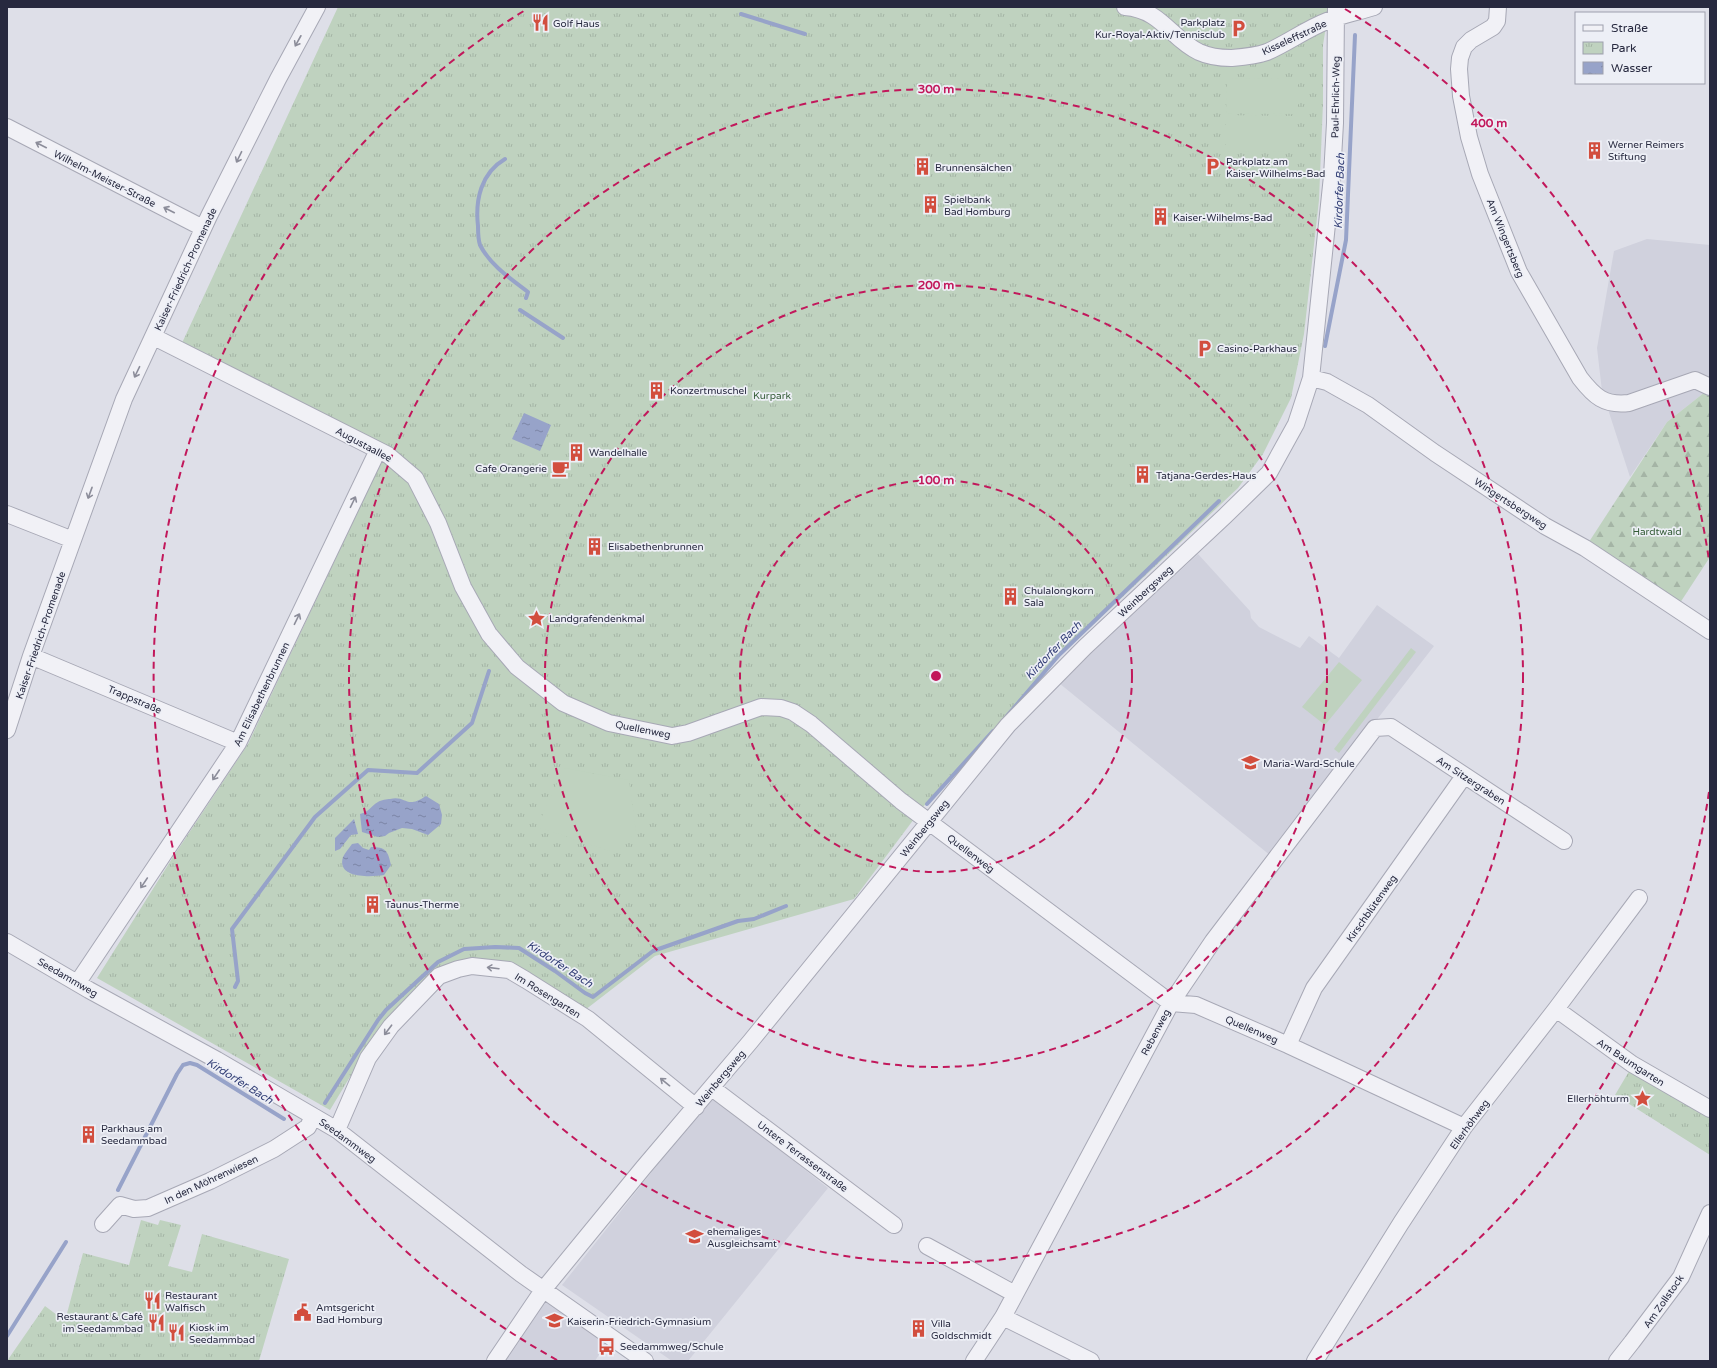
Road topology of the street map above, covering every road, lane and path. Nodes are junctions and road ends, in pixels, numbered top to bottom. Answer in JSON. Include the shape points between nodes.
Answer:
{"nodes":[{"id":1,"x":316,"y":7,"type":"edge"},
{"id":2,"x":1125,"y":7,"type":"edge"},
{"id":3,"x":1374,"y":7,"type":"edge"},
{"id":4,"x":1498,"y":7,"type":"edge"},
{"id":5,"x":1336,"y":13,"type":"edge"},
{"id":6,"x":7,"y":127,"type":"edge"},
{"id":7,"x":203,"y":228,"type":"junction"},
{"id":8,"x":154,"y":337,"type":"junction"},
{"id":9,"x":1311,"y":378,"type":"junction"},
{"id":10,"x":1710,"y":387,"type":"edge"},
{"id":11,"x":378,"y":450,"type":"junction"},
{"id":12,"x":7,"y":514,"type":"edge"},
{"id":13,"x":73,"y":540,"type":"junction"},
{"id":14,"x":1710,"y":630,"type":"edge"},
{"id":15,"x":489,"y":634,"type":"joint"},
{"id":16,"x":31,"y":656,"type":"junction"},
{"id":17,"x":1375,"y":728,"type":"joint"},
{"id":18,"x":7,"y":730,"type":"edge"},
{"id":19,"x":238,"y":743,"type":"junction"},
{"id":20,"x":1464,"y":776,"type":"junction"},
{"id":21,"x":929,"y":821,"type":"junction"},
{"id":22,"x":1564,"y":841,"type":"dead end"},
{"id":23,"x":1639,"y":898,"type":"dead end"},
{"id":24,"x":7,"y":942,"type":"edge"},
{"id":25,"x":78,"y":982,"type":"junction"},
{"id":26,"x":1171,"y":1003,"type":"junction"},
{"id":27,"x":1556,"y":1010,"type":"junction"},
{"id":28,"x":1288,"y":1045,"type":"junction"},
{"id":29,"x":712,"y":1088,"type":"junction"},
{"id":30,"x":696,"y":1106,"type":"junction"},
{"id":31,"x":1710,"y":1108,"type":"edge"},
{"id":32,"x":314,"y":1116,"type":"junction"},
{"id":33,"x":1464,"y":1127,"type":"junction"},
{"id":34,"x":337,"y":1130,"type":"junction"},
{"id":35,"x":1710,"y":1213,"type":"edge"},
{"id":36,"x":103,"y":1224,"type":"dead end"},
{"id":37,"x":894,"y":1225,"type":"dead end"},
{"id":38,"x":927,"y":1246,"type":"dead end"},
{"id":39,"x":543,"y":1290,"type":"junction"},
{"id":40,"x":1015,"y":1294,"type":"junction"},
{"id":41,"x":1004,"y":1317,"type":"junction"},
{"id":42,"x":495,"y":1361,"type":"edge"},
{"id":43,"x":645,"y":1361,"type":"edge"},
{"id":44,"x":974,"y":1361,"type":"edge"},
{"id":45,"x":1091,"y":1361,"type":"edge"},
{"id":46,"x":1315,"y":1361,"type":"edge"},
{"id":47,"x":1617,"y":1361,"type":"edge"}],
"edges":[{"from":1,"to":7,"type":"street","name":"Kaiser-Friedrich-Promenade","one_way":true},
{"from":2,"to":5,"type":"street","name":"Kisseleffstraße","via":[[1137,8],[1155,17],[1182,41],[1215,58],[1246,57],[1267,52],[1326,21]]},
{"from":3,"to":5,"type":"street"},
{"from":4,"to":10,"type":"street","name":"Am Wingertsberg","via":[[1497,21],[1493,27],[1464,47],[1459,69],[1460,96],[1473,156],[1518,272],[1580,378],[1592,393],[1604,401],[1629,403],[1695,380]]},
{"from":5,"to":9,"type":"street","name":"Paul-Ehrlich-Weg","via":[[1332,176]]},
{"from":7,"to":6,"type":"street","name":"Wilhelm-Meister-Straße","one_way":true},
{"from":7,"to":8,"type":"street","name":"Kaiser-Friedrich-Promenade"},
{"from":8,"to":11,"type":"street","name":"Augustaallee"},
{"from":8,"to":13,"type":"street","name":"Kaiser-Friedrich-Promenade","one_way":true,"via":[[124,399]]},
{"from":9,"to":14,"type":"street","name":"Wingertsbergweg","via":[[1327,382],[1368,406],[1545,526],[1585,548]]},
{"from":9,"to":21,"type":"street","name":"Weinbergsweg","via":[[1296,424],[1269,473],[1085,647],[1008,725]]},
{"from":11,"to":15,"type":"street","name":"Augustaallee","via":[[388,455],[415,478],[438,523],[463,587]]},
{"from":19,"to":11,"type":"street","name":"Am Elisabethenbrunnen","one_way":true},
{"from":12,"to":13,"type":"street"},
{"from":13,"to":16,"type":"street","name":"Kaiser-Friedrich-Promenade"},
{"from":15,"to":21,"type":"street","name":"Quellenweg","via":[[517,667],[563,703],[609,723],[672,736],[688,733],[761,707],[782,708],[793,712]]},
{"from":16,"to":18,"type":"street","name":"Kaiser-Friedrich-Promenade"},
{"from":16,"to":19,"type":"street","name":"Trappstraße"},
{"from":17,"to":20,"type":"street","name":"Am Sitzergraben","via":[[1391,727]]},
{"from":17,"to":26,"type":"street","name":"Rebenweg","via":[[1217,935]]},
{"from":19,"to":25,"type":"street","name":"Am Elisabethenbrunnen","one_way":true},
{"from":20,"to":22,"type":"street","name":"Am Sitzergraben"},
{"from":20,"to":28,"type":"street","name":"Kirschblütenweg","via":[[1314,988]]},
{"from":21,"to":26,"type":"street","name":"Quellenweg"},
{"from":21,"to":29,"type":"street","name":"Weinbergsweg"},
{"from":23,"to":27,"type":"street","name":"Ellerhöhweg"},
{"from":24,"to":25,"type":"street","name":"Seedammweg"},
{"from":25,"to":32,"type":"street","name":"Seedammweg"},
{"from":26,"to":28,"type":"street","name":"Quellenweg","via":[[1196,1005]]},
{"from":26,"to":40,"type":"street","name":"Rebenweg"},
{"from":27,"to":31,"type":"street","name":"Am Baumgarten","via":[[1632,1064]]},
{"from":27,"to":33,"type":"street","name":"Ellerhöhweg"},
{"from":28,"to":33,"type":"street","name":"Quellenweg"},
{"from":29,"to":30,"type":"street","name":"Weinbergsweg"},
{"from":29,"to":37,"type":"street","name":"Untere Terrassenstraße"},
{"from":30,"to":34,"type":"street","name":"Im Rosengarten","one_way":true,"via":[[588,1019],[509,970],[472,966],[439,976],[391,1026],[368,1058]]},
{"from":30,"to":39,"type":"street","name":"Weinbergsweg"},
{"from":32,"to":34,"type":"street","name":"Seedammweg"},
{"from":32,"to":36,"type":"street","name":"In den Möhrenwiesen","via":[[308,1127],[256,1159],[148,1208],[134,1209],[120,1205]]},
{"from":33,"to":46,"type":"street","name":"Ellerhöhweg"},
{"from":34,"to":39,"type":"street","name":"Seedammweg"},
{"from":35,"to":47,"type":"street","name":"Am Zollstock","via":[[1681,1277]]},
{"from":38,"to":40,"type":"street"},
{"from":39,"to":42,"type":"street","name":"Weinbergsweg"},
{"from":39,"to":43,"type":"street","name":"Seedammweg"},
{"from":40,"to":41,"type":"street","name":"Rebenweg"},
{"from":41,"to":44,"type":"street","name":"Rebenweg"},
{"from":41,"to":45,"type":"street"}]}
